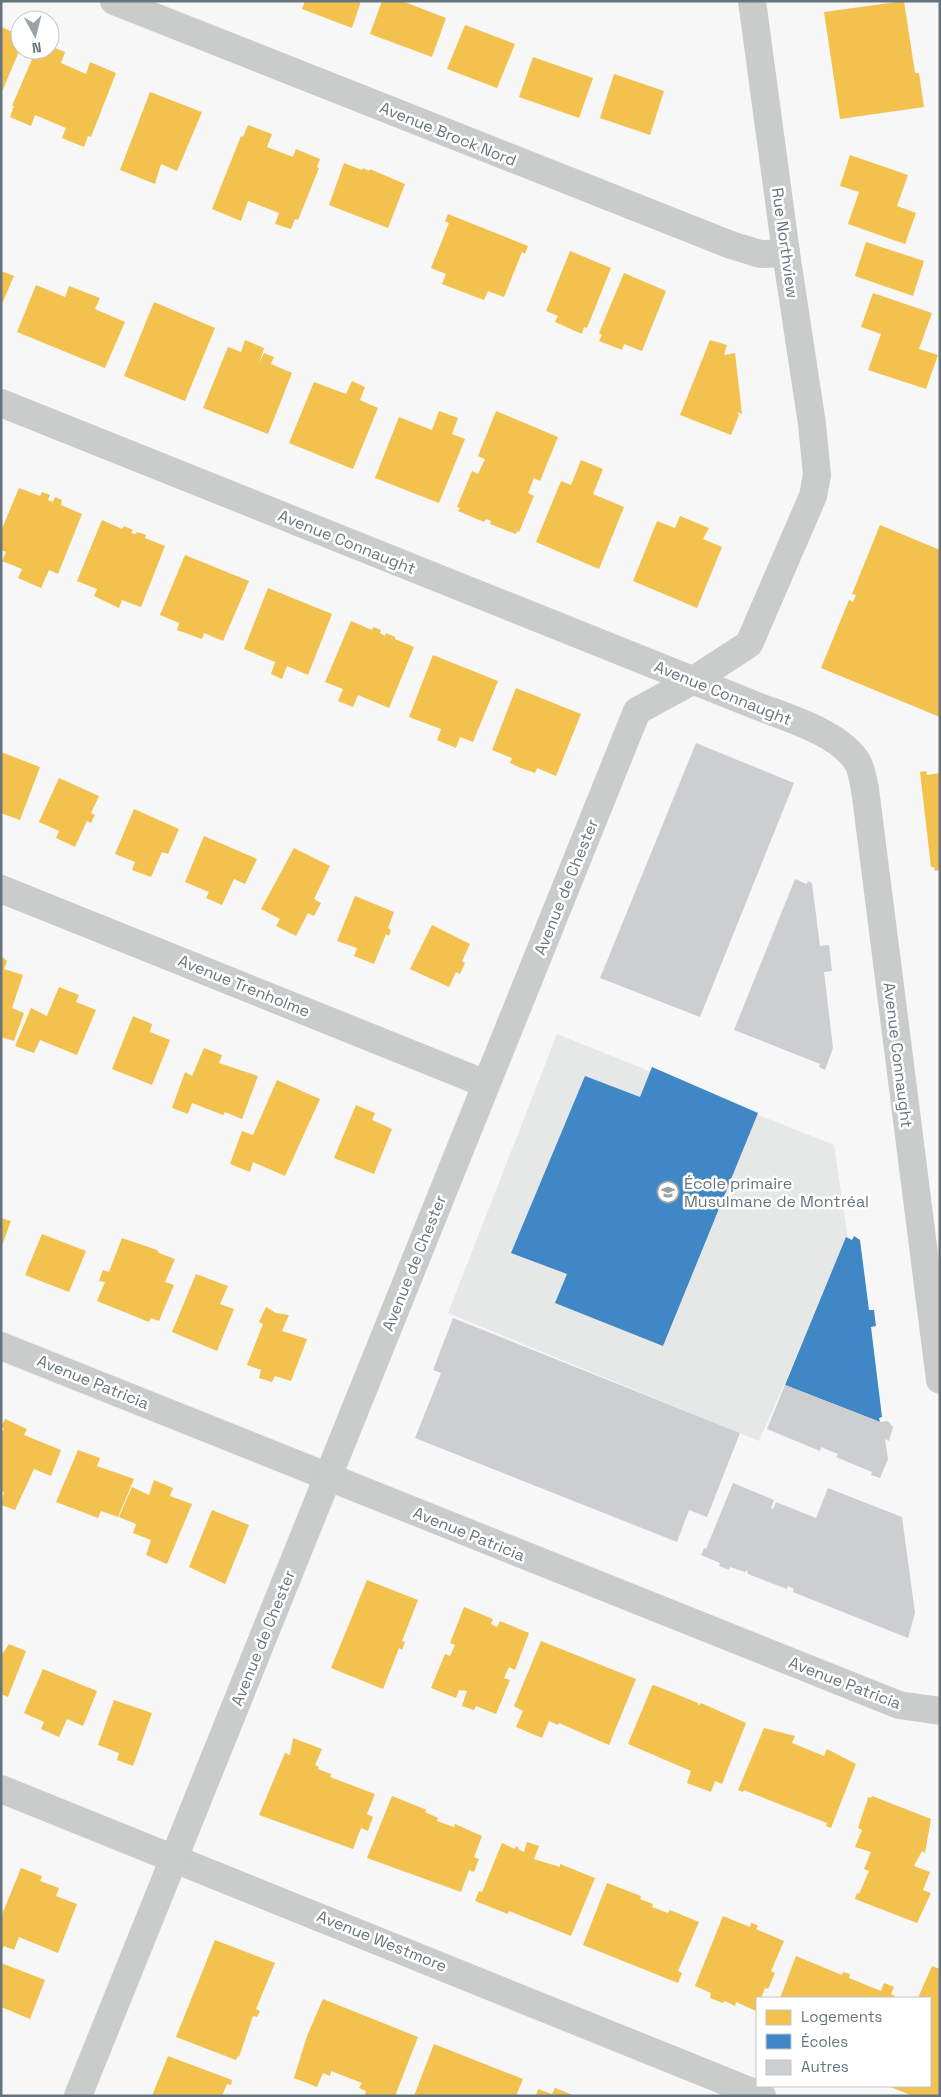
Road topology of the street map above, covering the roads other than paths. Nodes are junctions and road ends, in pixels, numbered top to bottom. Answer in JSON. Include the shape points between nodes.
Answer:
{"nodes":[{"id":1,"x":114,"y":1,"type":"edge"},
{"id":2,"x":752,"y":1,"type":"edge"},
{"id":3,"x":786,"y":253,"type":"junction"},
{"id":4,"x":1,"y":403,"type":"edge"},
{"id":5,"x":816,"y":485,"type":"joint"},
{"id":6,"x":692,"y":681,"type":"junction"},
{"id":7,"x":1,"y":889,"type":"edge"},
{"id":8,"x":486,"y":1084,"type":"junction"},
{"id":9,"x":1,"y":1346,"type":"edge"},
{"id":10,"x":940,"y":1380,"type":"edge"},
{"id":11,"x":328,"y":1476,"type":"junction"},
{"id":12,"x":940,"y":1711,"type":"edge"},
{"id":13,"x":1,"y":1789,"type":"edge"},
{"id":14,"x":174,"y":1858,"type":"junction"},
{"id":15,"x":78,"y":2096,"type":"edge"},
{"id":16,"x":762,"y":2096,"type":"edge"}],
"edges":[{"from":1,"to":3,"type":"street","name":"Avenue Brock Nord","via":[[731,245],[760,254]]},
{"from":2,"to":3,"type":"street","name":"Rue Northview"},
{"from":3,"to":5,"type":"street","name":"Rue Northview","via":[[812,424]]},
{"from":4,"to":6,"type":"street","name":"Avenue Connaught"},
{"from":5,"to":6,"type":"street","name":"Avenue de Chester","via":[[749,644]]},
{"from":6,"to":8,"type":"street","name":"Avenue de Chester","via":[[637,711]]},
{"from":6,"to":10,"type":"street","name":"Avenue Connaught","via":[[835,739],[858,764],[865,789]]},
{"from":7,"to":8,"type":"street","name":"Avenue Trenholme"},
{"from":8,"to":11,"type":"street","name":"Avenue de Chester"},
{"from":9,"to":11,"type":"street","name":"Avenue Patricia"},
{"from":11,"to":12,"type":"street","name":"Avenue Patricia","via":[[899,1705]]},
{"from":11,"to":14,"type":"street","name":"Avenue de Chester"},
{"from":13,"to":14,"type":"street","name":"Avenue Westmore"},
{"from":14,"to":15,"type":"street","name":"Avenue de Chester"},
{"from":14,"to":16,"type":"street","name":"Avenue Westmore"}]}
